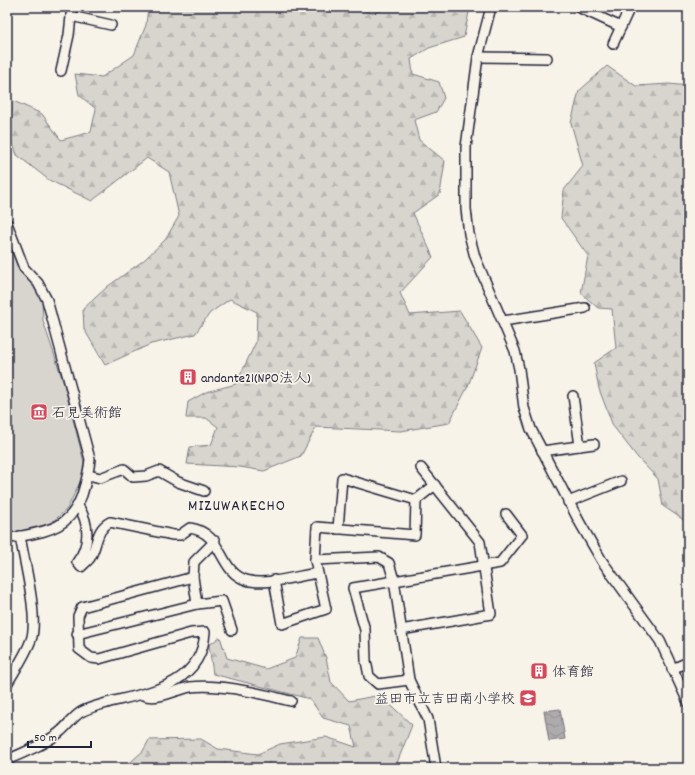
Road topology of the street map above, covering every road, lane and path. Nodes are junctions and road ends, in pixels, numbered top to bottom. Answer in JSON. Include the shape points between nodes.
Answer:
{"nodes":[{"id":1,"x":491,"y":7,"type":"edge"},
{"id":2,"x":630,"y":7,"type":"edge"},
{"id":3,"x":580,"y":8,"type":"edge"},
{"id":4,"x":72,"y":12,"type":"edge"},
{"id":5,"x":111,"y":25,"type":"dead end"},
{"id":6,"x":621,"y":27,"type":"junction"},
{"id":7,"x":613,"y":44,"type":"dead end"},
{"id":8,"x":478,"y":57,"type":"junction"},
{"id":9,"x":547,"y":58,"type":"dead end"},
{"id":10,"x":60,"y":71,"type":"dead end"},
{"id":11,"x":7,"y":223,"type":"edge"},
{"id":12,"x":584,"y":308,"type":"dead end"},
{"id":13,"x":503,"y":321,"type":"junction"},
{"id":14,"x":573,"y":396,"type":"dead end"},
{"id":15,"x":594,"y":444,"type":"dead end"},
{"id":16,"x":580,"y":446,"type":"junction"},
{"id":17,"x":542,"y":451,"type":"junction"},
{"id":18,"x":421,"y":468,"type":"dead end"},
{"id":19,"x":89,"y":475,"type":"junction"},
{"id":20,"x":620,"y":481,"type":"dead end"},
{"id":21,"x":435,"y":485,"type":"junction"},
{"id":22,"x":204,"y":491,"type":"dead end"},
{"id":23,"x":416,"y":500,"type":"junction"},
{"id":24,"x":568,"y":502,"type":"junction"},
{"id":25,"x":78,"y":506,"type":"junction"},
{"id":26,"x":506,"y":514,"type":"dead end"},
{"id":27,"x":338,"y":529,"type":"junction"},
{"id":28,"x":20,"y":536,"type":"junction"},
{"id":29,"x":7,"y":539,"type":"edge"},
{"id":30,"x":215,"y":542,"type":"junction"},
{"id":31,"x":315,"y":560,"type":"junction"},
{"id":32,"x":483,"y":566,"type":"junction"},
{"id":33,"x":317,"y":573,"type":"junction"},
{"id":34,"x":193,"y":577,"type":"junction"},
{"id":35,"x":274,"y":580,"type":"junction"},
{"id":36,"x":394,"y":580,"type":"junction"},
{"id":37,"x":197,"y":604,"type":"junction"},
{"id":38,"x":232,"y":630,"type":"dead end"},
{"id":39,"x":401,"y":630,"type":"junction"},
{"id":40,"x":77,"y":634,"type":"junction"},
{"id":41,"x":688,"y":662,"type":"edge"},
{"id":42,"x":672,"y":669,"type":"junction"},
{"id":43,"x":409,"y":680,"type":"junction"},
{"id":44,"x":7,"y":684,"type":"edge"},
{"id":45,"x":141,"y":694,"type":"junction"},
{"id":46,"x":291,"y":701,"type":"dead end"},
{"id":47,"x":688,"y":702,"type":"edge"},
{"id":48,"x":7,"y":760,"type":"edge"},
{"id":49,"x":436,"y":768,"type":"edge"}],
"edges":[{"from":1,"to":8,"type":"street"},
{"from":2,"to":6,"type":"street"},
{"from":3,"to":6,"type":"street"},
{"from":4,"to":5,"type":"street"},
{"from":4,"to":10,"type":"street"},
{"from":6,"to":7,"type":"street"},
{"from":8,"to":9,"type":"street"},
{"from":8,"to":13,"type":"street","via":[[466,147],[466,209],[475,257]]},
{"from":11,"to":19,"type":"street","via":[[24,268],[38,283],[47,300],[90,459]]},
{"from":12,"to":13,"type":"street"},
{"from":13,"to":17,"type":"street","via":[[515,350],[524,408]]},
{"from":14,"to":16,"type":"street"},
{"from":15,"to":16,"type":"street"},
{"from":16,"to":17,"type":"street"},
{"from":17,"to":24,"type":"street"},
{"from":18,"to":21,"type":"street"},
{"from":19,"to":22,"type":"street","via":[[100,478],[124,469],[133,477],[159,471],[178,482]]},
{"from":19,"to":25,"type":"street"},
{"from":20,"to":24,"type":"street"},
{"from":21,"to":23,"type":"street"},
{"from":21,"to":32,"type":"street","via":[[480,542]]},
{"from":23,"to":27,"type":"street","via":[[415,535]]},
{"from":23,"to":27,"type":"street","via":[[342,478]]},
{"from":24,"to":42,"type":"street","via":[[602,561],[660,642]]},
{"from":25,"to":28,"type":"street","via":[[64,523]]},
{"from":25,"to":30,"type":"street","via":[[85,516],[87,542],[83,555],[77,562],[81,567],[90,558],[99,531],[110,522],[173,535],[180,535],[190,528],[199,529]]},
{"from":26,"to":32,"type":"street","via":[[522,535],[500,563]]},
{"from":27,"to":31,"type":"street","via":[[317,527]]},
{"from":28,"to":29,"type":"street"},
{"from":28,"to":44,"type":"street","via":[[33,626],[31,639]]},
{"from":30,"to":34,"type":"street","via":[[194,562]]},
{"from":30,"to":35,"type":"street","via":[[234,574],[256,582]]},
{"from":31,"to":33,"type":"street"},
{"from":31,"to":36,"type":"street","via":[[379,557],[389,563]]},
{"from":32,"to":36,"type":"street"},
{"from":32,"to":39,"type":"street","via":[[491,614]]},
{"from":33,"to":35,"type":"street"},
{"from":33,"to":35,"type":"street","via":[[326,609],[282,624]]},
{"from":34,"to":37,"type":"street"},
{"from":34,"to":40,"type":"street","via":[[82,607],[78,616]]},
{"from":36,"to":39,"type":"street"},
{"from":36,"to":43,"type":"street","via":[[353,588],[365,630],[369,676],[378,684]]},
{"from":37,"to":38,"type":"street","via":[[222,601]]},
{"from":37,"to":40,"type":"street"},
{"from":39,"to":43,"type":"street"},
{"from":40,"to":45,"type":"street","via":[[79,649],[91,658],[99,659],[191,633],[204,632],[204,645],[191,669],[184,676],[169,685]]},
{"from":41,"to":42,"type":"street"},
{"from":42,"to":47,"type":"street"},
{"from":43,"to":49,"type":"street","via":[[428,719]]},
{"from":45,"to":46,"type":"street","via":[[148,697],[207,686]]},
{"from":45,"to":48,"type":"street","via":[[81,712],[60,732]]}]}
